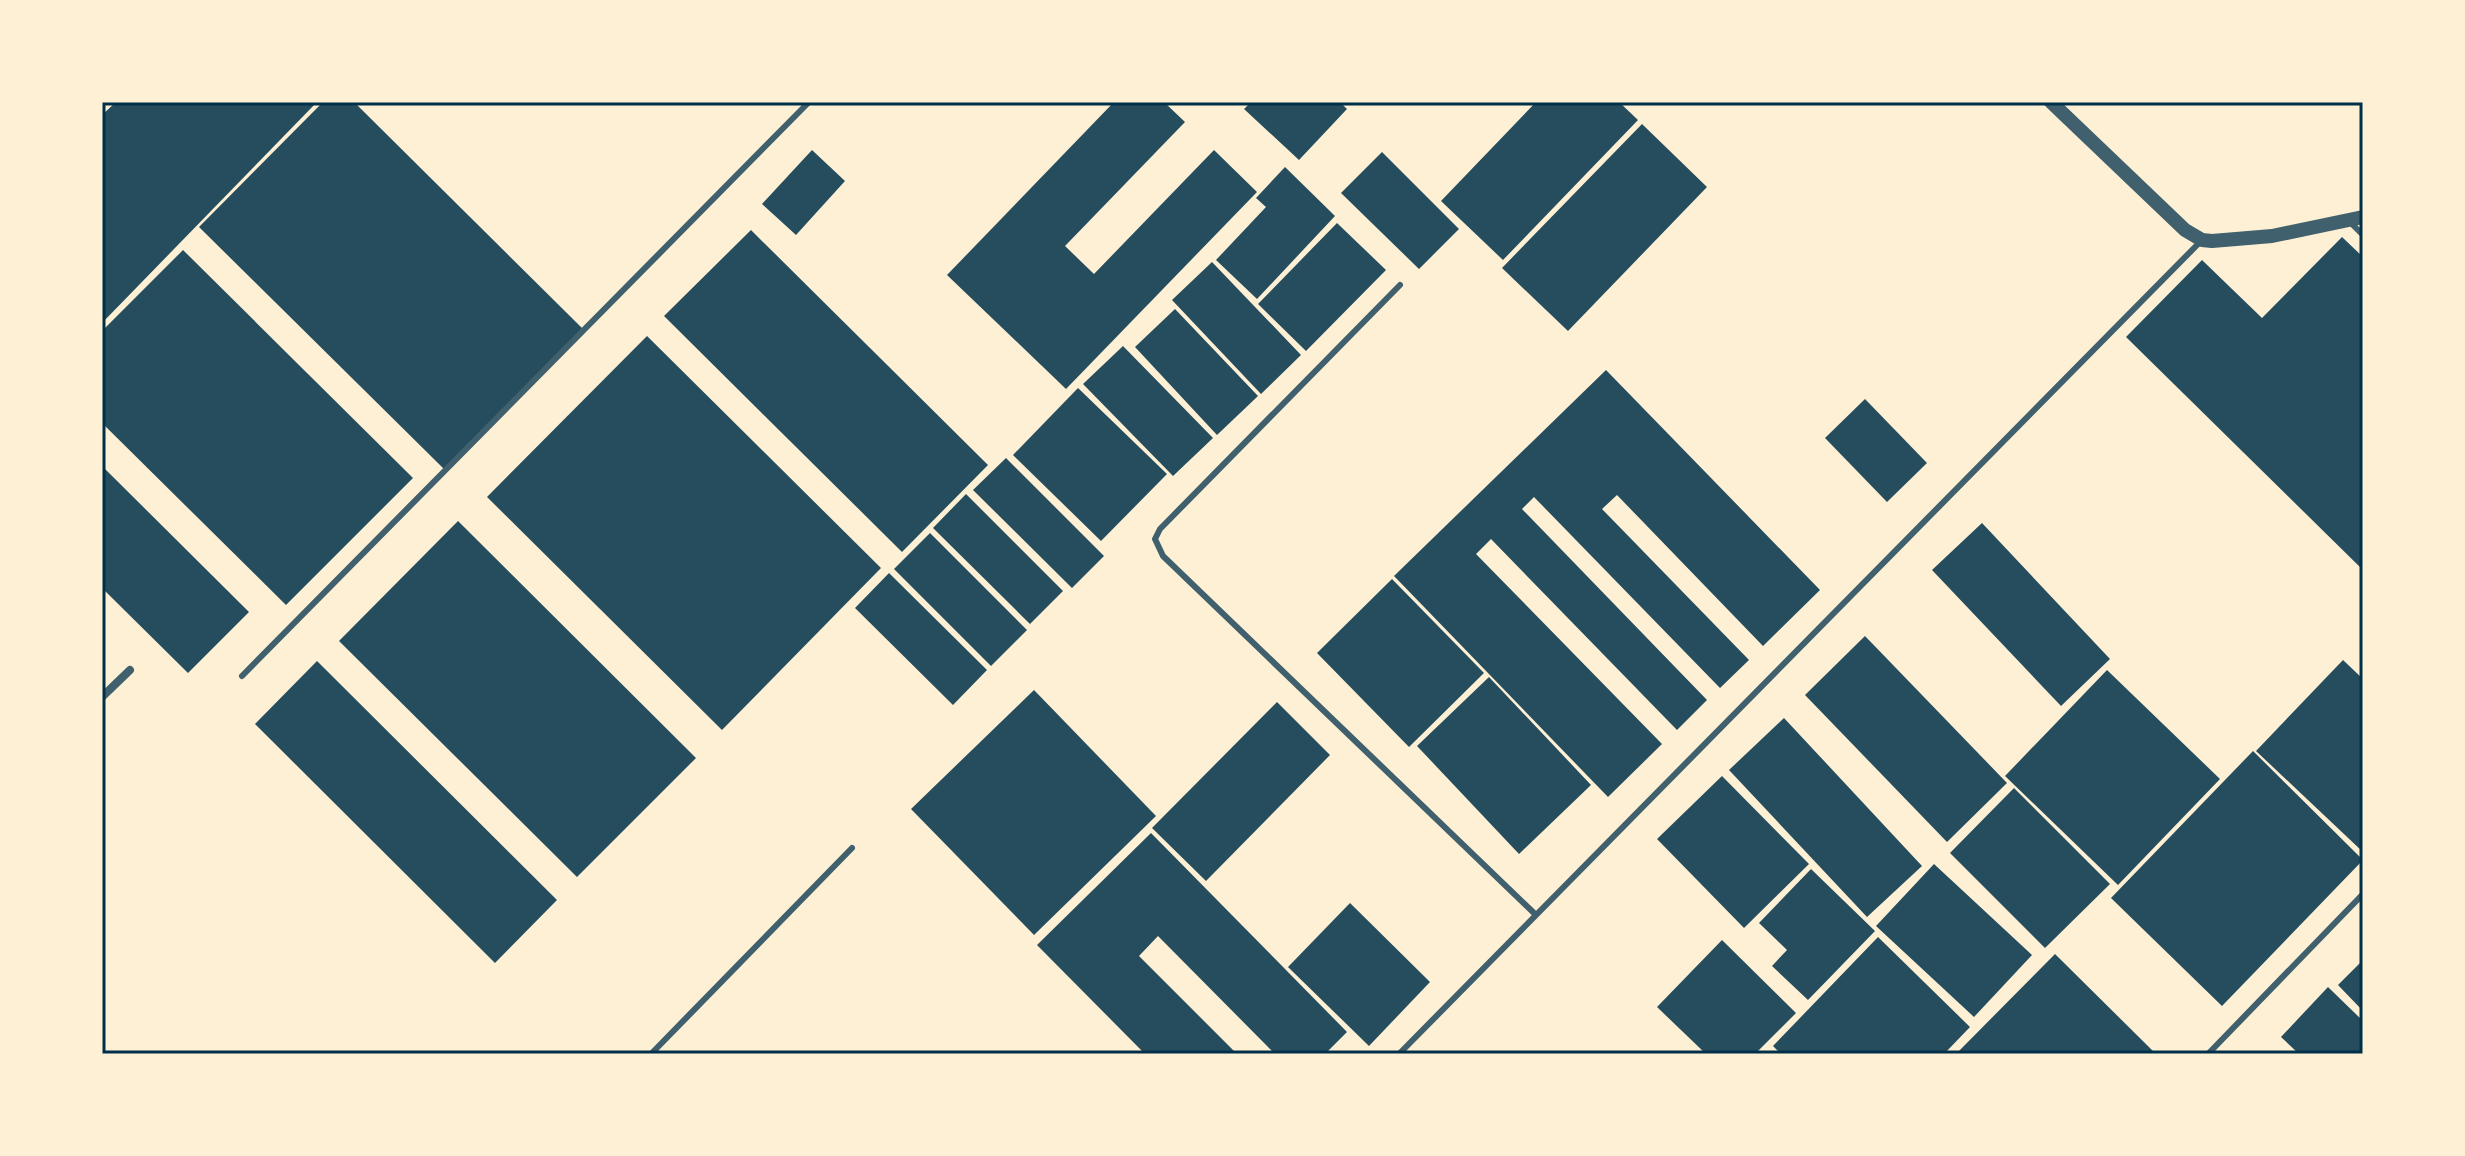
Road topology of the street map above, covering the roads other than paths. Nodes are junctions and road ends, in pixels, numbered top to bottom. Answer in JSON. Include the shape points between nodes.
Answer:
{"nodes":[{"id":1,"x":809,"y":102,"type":"edge"},
{"id":2,"x":2051,"y":102,"type":"edge"},
{"id":3,"x":2356,"y":219,"type":"edge"},
{"id":4,"x":2363,"y":235,"type":"edge"},
{"id":5,"x":2202,"y":240,"type":"junction"},
{"id":6,"x":1400,"y":285,"type":"dead end"},
{"id":7,"x":130,"y":670,"type":"dead end"},
{"id":8,"x":242,"y":676,"type":"dead end"},
{"id":9,"x":102,"y":697,"type":"edge"},
{"id":10,"x":852,"y":848,"type":"dead end"},
{"id":11,"x":2363,"y":894,"type":"edge"},
{"id":12,"x":1536,"y":915,"type":"junction"},
{"id":13,"x":651,"y":1054,"type":"edge"},
{"id":14,"x":1399,"y":1054,"type":"edge"},
{"id":15,"x":2208,"y":1054,"type":"edge"}],
"edges":[{"from":1,"to":8,"type":"lane"},
{"from":2,"to":5,"type":"street","via":[[2185,230]]},
{"from":3,"to":4,"type":"lane"},
{"from":3,"to":5,"type":"street","via":[[2272,236]]},
{"from":5,"to":12,"type":"lane"},
{"from":6,"to":12,"type":"lane","via":[[1155,539],[1163,556]]},
{"from":7,"to":9,"type":"street"},
{"from":10,"to":13,"type":"lane"},
{"from":11,"to":15,"type":"lane"},
{"from":12,"to":14,"type":"lane"}]}
